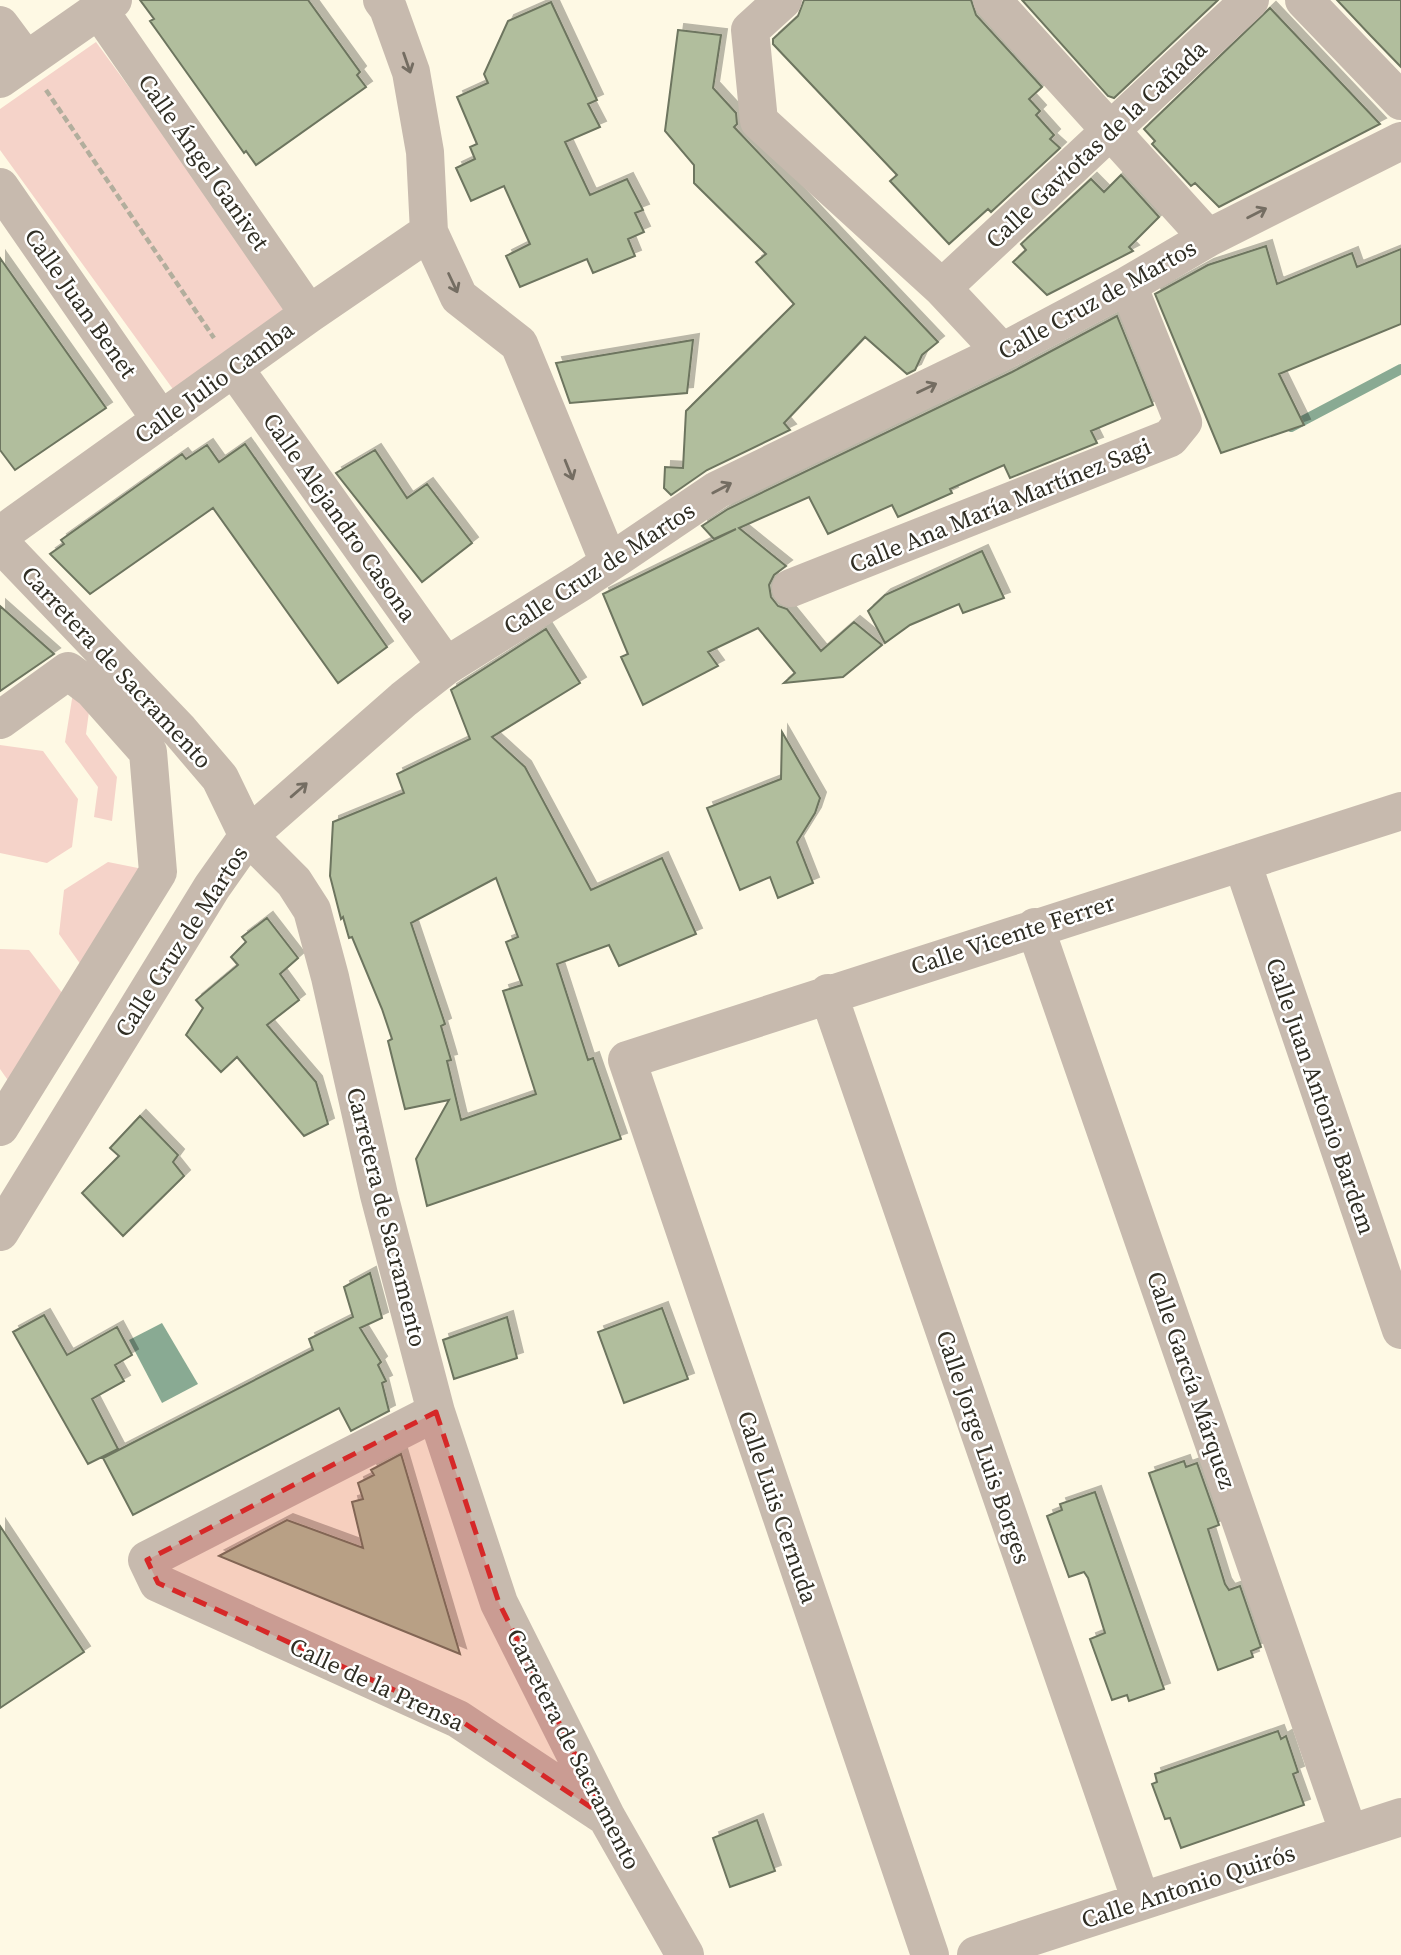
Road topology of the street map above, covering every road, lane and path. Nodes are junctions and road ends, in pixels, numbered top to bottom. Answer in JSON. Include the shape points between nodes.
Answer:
{"nodes":[{"id":1,"x":382,"y":0,"type":"edge"},
{"id":2,"x":783,"y":0,"type":"edge"},
{"id":3,"x":992,"y":0,"type":"edge"},
{"id":4,"x":1250,"y":0,"type":"edge"},
{"id":5,"x":1304,"y":0,"type":"edge"},
{"id":6,"x":106,"y":5,"type":"edge"},
{"id":7,"x":0,"y":25,"type":"edge"},
{"id":8,"x":13,"y":70,"type":"edge"},
{"id":9,"x":1401,"y":101,"type":"edge"},
{"id":10,"x":1111,"y":128,"type":"junction"},
{"id":11,"x":1401,"y":141,"type":"edge"},
{"id":12,"x":0,"y":187,"type":"edge"},
{"id":13,"x":429,"y":232,"type":"junction"},
{"id":14,"x":1208,"y":238,"type":"junction"},
{"id":15,"x":1128,"y":285,"type":"junction"},
{"id":16,"x":942,"y":288,"type":"junction"},
{"id":17,"x":309,"y":314,"type":"junction"},
{"id":18,"x":1002,"y":352,"type":"junction"},
{"id":19,"x":234,"y":368,"type":"junction"},
{"id":20,"x":162,"y":420,"type":"junction"},
{"id":21,"x":0,"y":535,"type":"edge"},
{"id":22,"x":0,"y":543,"type":"edge"},
{"id":23,"x":609,"y":563,"type":"junction"},
{"id":24,"x":791,"y":588,"type":"dead end"},
{"id":25,"x":109,"y":653,"type":"junction"},
{"id":26,"x":446,"y":666,"type":"junction"},
{"id":27,"x":76,"y":678,"type":"junction"},
{"id":28,"x":0,"y":720,"type":"edge"},
{"id":29,"x":0,"y":732,"type":"edge"},
{"id":30,"x":1401,"y":811,"type":"edge"},
{"id":31,"x":248,"y":836,"type":"junction"},
{"id":32,"x":1242,"y":862,"type":"junction"},
{"id":33,"x":1035,"y":927,"type":"junction"},
{"id":34,"x":828,"y":993,"type":"junction"},
{"id":35,"x":627,"y":1060,"type":"joint"},
{"id":36,"x":0,"y":1127,"type":"edge"},
{"id":37,"x":0,"y":1232,"type":"edge"},
{"id":38,"x":1401,"y":1330,"type":"edge"},
{"id":39,"x":436,"y":1412,"type":"junction"},
{"id":40,"x":1401,"y":1817,"type":"edge"},
{"id":41,"x":607,"y":1818,"type":"junction"},
{"id":42,"x":1349,"y":1834,"type":"junction"},
{"id":43,"x":1141,"y":1901,"type":"junction"},
{"id":44,"x":685,"y":1955,"type":"edge"},
{"id":45,"x":930,"y":1955,"type":"edge"},
{"id":46,"x":976,"y":1955,"type":"edge"}],
"edges":[{"from":1,"to":13,"type":"street","one_way":true,"via":[[411,72],[425,152]]},
{"from":2,"to":16,"type":"street","via":[[750,30],[759,121]]},
{"from":3,"to":10,"type":"street"},
{"from":4,"to":10,"type":"street","name":"Calle Gaviotas de la Cañada"},
{"from":5,"to":9,"type":"street"},
{"from":6,"to":8,"type":"street"},
{"from":6,"to":17,"type":"street","name":"Calle Ángel Ganivet"},
{"from":7,"to":8,"type":"street"},
{"from":8,"to":19,"type":"path"},
{"from":10,"to":14,"type":"street"},
{"from":10,"to":16,"type":"street","name":"Calle Gaviotas de la Cañada"},
{"from":14,"to":11,"type":"street","name":"Calle Cruz de Martos","one_way":true},
{"from":12,"to":20,"type":"street","name":"Calle Juan Benet"},
{"from":13,"to":17,"type":"street","name":"Calle Julio Camba"},
{"from":13,"to":23,"type":"street","one_way":true,"via":[[459,297],[519,344]]},
{"from":14,"to":15,"type":"street","name":"Calle Cruz de Martos"},
{"from":15,"to":18,"type":"street","name":"Calle Cruz de Martos"},
{"from":15,"to":24,"type":"street","name":"Calle Ana María Martínez Sagi","via":[[1183,422],[1170,438]]},
{"from":16,"to":18,"type":"street"},
{"from":17,"to":19,"type":"street","name":"Calle Julio Camba"},
{"from":23,"to":18,"type":"street","name":"Calle Cruz de Martos","one_way":true,"via":[[717,490]]},
{"from":19,"to":20,"type":"street","name":"Calle Julio Camba"},
{"from":19,"to":26,"type":"street","name":"Calle Alejandro Casona"},
{"from":20,"to":21,"type":"street","name":"Calle Julio Camba"},
{"from":22,"to":25,"type":"street","name":"Carretera de Sacramento"},
{"from":23,"to":26,"type":"street","name":"Calle Cruz de Martos"},
{"from":25,"to":27,"type":"street"},
{"from":25,"to":31,"type":"street","name":"Carretera de Sacramento","via":[[220,778]]},
{"from":31,"to":26,"type":"street","name":"Calle Cruz de Martos","one_way":true},
{"from":27,"to":28,"type":"street","via":[[68,671]]},
{"from":27,"to":29,"type":"street"},
{"from":27,"to":36,"type":"street","via":[[92,689],[148,752],[158,872]]},
{"from":30,"to":32,"type":"street","name":"Calle Vicente Ferrer"},
{"from":31,"to":37,"type":"street","name":"Calle Cruz de Martos"},
{"from":31,"to":39,"type":"street","name":"Carretera de Sacramento","via":[[294,882],[312,910]]},
{"from":32,"to":33,"type":"street","name":"Calle Vicente Ferrer"},
{"from":32,"to":38,"type":"street","name":"Calle Juan Antonio Bardem"},
{"from":33,"to":34,"type":"street","name":"Calle Vicente Ferrer"},
{"from":33,"to":42,"type":"street","name":"Calle García Márquez"},
{"from":34,"to":35,"type":"street","name":"Calle Vicente Ferrer"},
{"from":34,"to":43,"type":"street","name":"Calle Jorge Luis Borges"},
{"from":35,"to":45,"type":"street","name":"Calle Luis Cernuda"},
{"from":39,"to":41,"type":"street","name":"Carretera de Sacramento","via":[[499,1603]]},
{"from":39,"to":41,"type":"street","name":"Calle de la Prensa","via":[[147,1560],[158,1583],[458,1719]]},
{"from":40,"to":42,"type":"street","name":"Calle Antonio Quirós"},
{"from":41,"to":44,"type":"street","name":"Carretera de Sacramento"},
{"from":42,"to":43,"type":"street","name":"Calle Antonio Quirós"},
{"from":43,"to":46,"type":"street","name":"Calle Antonio Quirós"}]}
